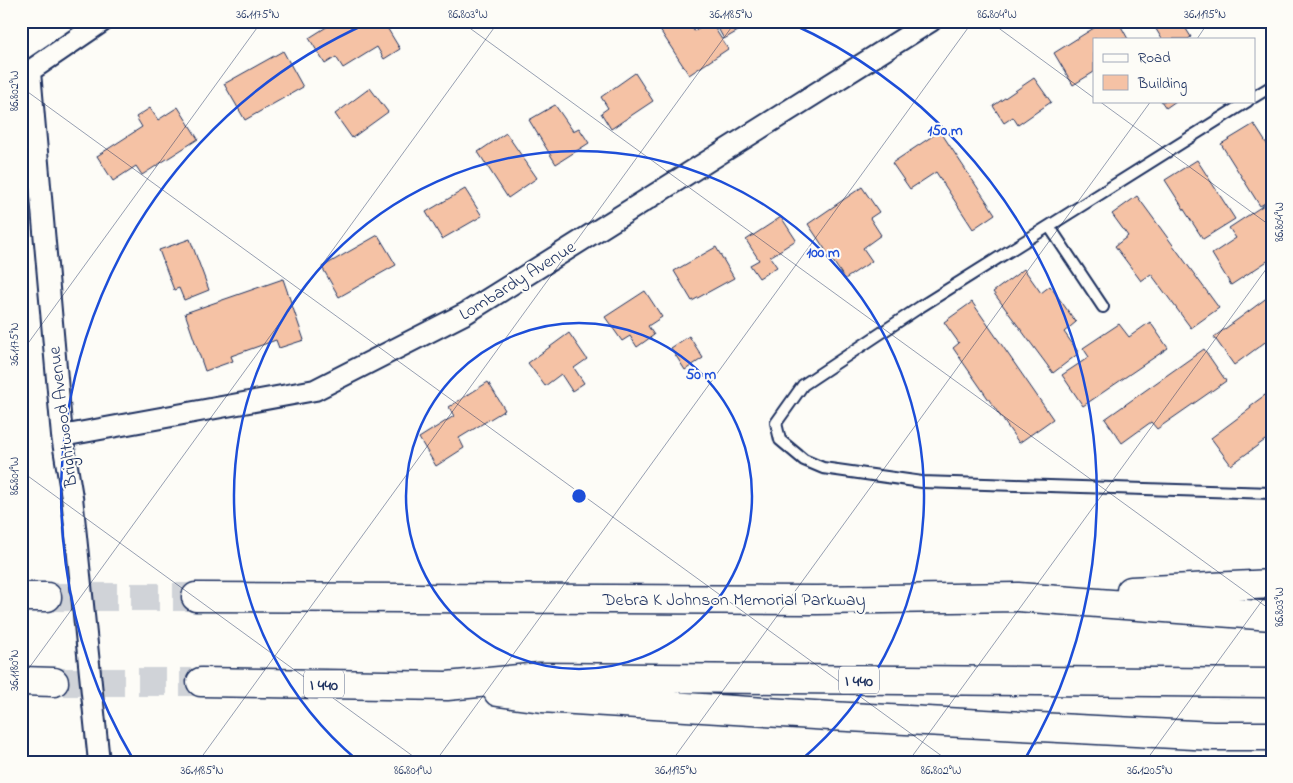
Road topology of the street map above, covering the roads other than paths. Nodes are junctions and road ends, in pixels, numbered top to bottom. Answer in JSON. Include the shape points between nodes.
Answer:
{"nodes":[{"id":1,"x":103,"y":21,"type":"edge"},
{"id":2,"x":931,"y":21,"type":"edge"},
{"id":3,"x":26,"y":74,"type":"edge"},
{"id":4,"x":1272,"y":86,"type":"edge"},
{"id":5,"x":1256,"y":96,"type":"edge"},
{"id":6,"x":1246,"y":102,"type":"edge"},
{"id":7,"x":1049,"y":226,"type":"junction"},
{"id":8,"x":1103,"y":307,"type":"dead end"},
{"id":9,"x":62,"y":436,"type":"junction"},
{"id":10,"x":1272,"y":492,"type":"edge"},
{"id":11,"x":1272,"y":584,"type":"edge"},
{"id":12,"x":196,"y":597,"type":"tunnel mouth"},
{"id":13,"x":1018,"y":597,"type":"junction"},
{"id":14,"x":1272,"y":616,"type":"edge"},
{"id":15,"x":21,"y":681,"type":"edge"},
{"id":16,"x":54,"y":682,"type":"tunnel mouth"},
{"id":17,"x":201,"y":682,"type":"tunnel mouth"},
{"id":18,"x":1272,"y":683,"type":"edge"},
{"id":19,"x":447,"y":686,"type":"junction"},
{"id":20,"x":1272,"y":736,"type":"edge"},
{"id":21,"x":99,"y":762,"type":"edge"}],
"edges":[{"from":1,"to":3,"type":"street"},
{"from":2,"to":9,"type":"street","name":"Lombardy Avenue","via":[[466,313],[315,390]]},
{"from":3,"to":9,"type":"street","name":"Brightwood Avenue"},
{"from":4,"to":5,"type":"lane"},
{"from":6,"to":7,"type":"lane"},
{"from":7,"to":8,"type":"lane"},
{"from":7,"to":10,"type":"lane","via":[[803,385],[776,423],[780,440],[804,460],[823,468],[922,482]]},
{"from":9,"to":21,"type":"street","name":"Brightwood Avenue","via":[[72,497]]},
{"from":11,"to":13,"type":"highway"},
{"from":12,"to":13,"type":"highway","name":"Debra K Johnson Memorial Parkway","via":[[817,600]]},
{"from":13,"to":14,"type":"highway","name":"Debra K Johnson Memorial Parkway"},
{"from":15,"to":16,"type":"highway"},
{"from":17,"to":19,"type":"highway","number":"I 440"},
{"from":18,"to":19,"type":"highway","number":"I 440","via":[[540,677]]},
{"from":19,"to":20,"type":"highway","via":[[542,698],[830,716],[1213,736]]}]}
